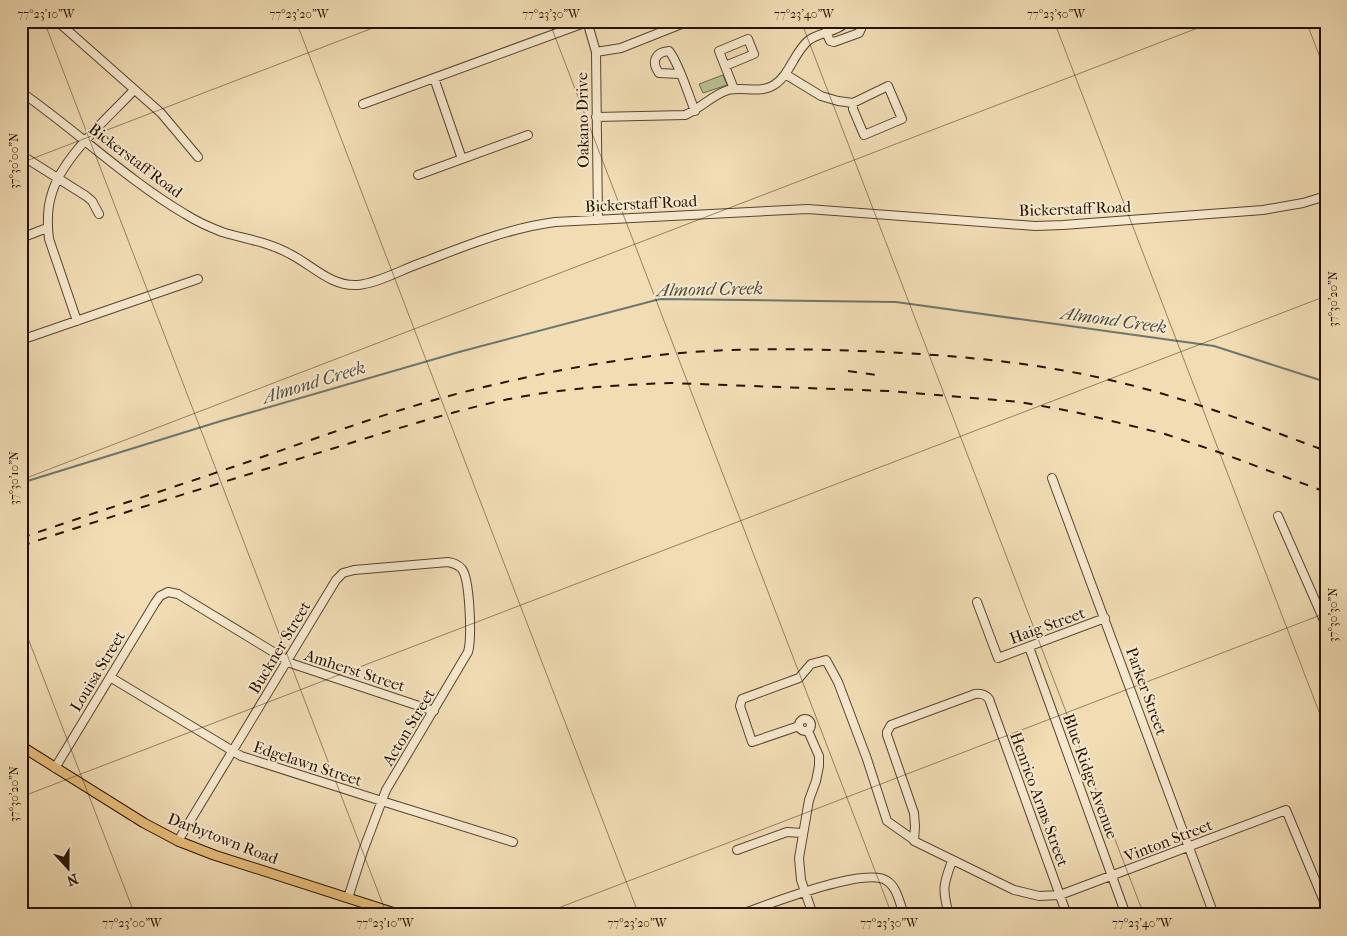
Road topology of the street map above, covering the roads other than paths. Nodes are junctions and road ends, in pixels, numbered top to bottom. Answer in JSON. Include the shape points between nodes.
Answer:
{"nodes":[{"id":1,"x":57,"y":21,"type":"edge"},
{"id":2,"x":689,"y":21,"type":"edge"},
{"id":3,"x":846,"y":21,"type":"edge"},
{"id":4,"x":859,"y":21,"type":"edge"},
{"id":5,"x":587,"y":22,"type":"edge"},
{"id":6,"x":826,"y":32,"type":"junction"},
{"id":7,"x":596,"y":52,"type":"junction"},
{"id":8,"x":725,"y":66,"type":"junction"},
{"id":9,"x":680,"y":74,"type":"dead end"},
{"id":10,"x":785,"y":74,"type":"junction"},
{"id":11,"x":434,"y":78,"type":"junction"},
{"id":12,"x":734,"y":89,"type":"junction"},
{"id":13,"x":134,"y":90,"type":"junction"},
{"id":14,"x":21,"y":92,"type":"edge"},
{"id":15,"x":853,"y":103,"type":"junction"},
{"id":16,"x":363,"y":104,"type":"dead end"},
{"id":17,"x":695,"y":111,"type":"junction"},
{"id":18,"x":596,"y":117,"type":"junction"},
{"id":19,"x":528,"y":135,"type":"dead end"},
{"id":20,"x":86,"y":141,"type":"junction"},
{"id":21,"x":21,"y":154,"type":"edge"},
{"id":22,"x":198,"y":157,"type":"dead end"},
{"id":23,"x":462,"y":159,"type":"junction"},
{"id":24,"x":418,"y":175,"type":"dead end"},
{"id":25,"x":58,"y":178,"type":"junction"},
{"id":26,"x":1326,"y":196,"type":"edge"},
{"id":27,"x":100,"y":214,"type":"dead end"},
{"id":28,"x":598,"y":220,"type":"junction"},
{"id":29,"x":47,"y":228,"type":"junction"},
{"id":30,"x":21,"y":238,"type":"edge"},
{"id":31,"x":198,"y":279,"type":"dead end"},
{"id":32,"x":77,"y":321,"type":"junction"},
{"id":33,"x":21,"y":340,"type":"edge"},
{"id":34,"x":1052,"y":478,"type":"dead end"},
{"id":35,"x":1278,"y":516,"type":"dead end"},
{"id":36,"x":462,"y":569,"type":"joint"},
{"id":37,"x":166,"y":592,"type":"joint"},
{"id":38,"x":977,"y":602,"type":"dead end"},
{"id":39,"x":1323,"y":607,"type":"edge"},
{"id":40,"x":1105,"y":618,"type":"junction"},
{"id":41,"x":1326,"y":625,"type":"edge"},
{"id":42,"x":1029,"y":647,"type":"junction"},
{"id":43,"x":288,"y":661,"type":"junction"},
{"id":44,"x":110,"y":677,"type":"junction"},
{"id":45,"x":434,"y":711,"type":"junction"},
{"id":46,"x":799,"y":726,"type":"junction"},
{"id":47,"x":808,"y":731,"type":"junction"},
{"id":48,"x":21,"y":746,"type":"edge"},
{"id":49,"x":232,"y":751,"type":"junction"},
{"id":50,"x":54,"y":768,"type":"junction"},
{"id":51,"x":381,"y":801,"type":"junction"},
{"id":52,"x":802,"y":834,"type":"junction"},
{"id":53,"x":178,"y":840,"type":"junction"},
{"id":54,"x":914,"y":840,"type":"junction"},
{"id":55,"x":513,"y":842,"type":"dead end"},
{"id":56,"x":1190,"y":846,"type":"junction"},
{"id":57,"x":737,"y":850,"type":"dead end"},
{"id":58,"x":952,"y":861,"type":"junction"},
{"id":59,"x":1112,"y":875,"type":"junction"},
{"id":60,"x":804,"y":891,"type":"junction"},
{"id":61,"x":1060,"y":894,"type":"junction"},
{"id":62,"x":348,"y":898,"type":"junction"},
{"id":63,"x":1326,"y":906,"type":"edge"},
{"id":64,"x":747,"y":912,"type":"dead end"},
{"id":65,"x":401,"y":915,"type":"edge"},
{"id":66,"x":813,"y":915,"type":"edge"},
{"id":67,"x":904,"y":915,"type":"edge"},
{"id":68,"x":949,"y":915,"type":"edge"},
{"id":69,"x":1067,"y":915,"type":"edge"},
{"id":70,"x":1126,"y":915,"type":"edge"},
{"id":71,"x":1214,"y":915,"type":"edge"}],
"edges":[{"from":1,"to":13,"type":"street"},
{"from":2,"to":7,"type":"street","via":[[621,48]]},
{"from":3,"to":6,"type":"street"},
{"from":4,"to":6,"type":"street","via":[[859,33],[834,42]]},
{"from":5,"to":7,"type":"street","name":"Oakano Drive"},
{"from":5,"to":11,"type":"street"},
{"from":6,"to":10,"type":"street","via":[[803,46]]},
{"from":7,"to":18,"type":"street","name":"Oakano Drive"},
{"from":8,"to":8,"type":"street","via":[[718,51],[748,39],[754,54]]},
{"from":8,"to":12,"type":"street"},
{"from":9,"to":17,"type":"street"},
{"from":10,"to":12,"type":"street","via":[[766,89]]},
{"from":10,"to":15,"type":"street","via":[[821,96]]},
{"from":11,"to":16,"type":"street"},
{"from":11,"to":23,"type":"street"},
{"from":12,"to":17,"type":"street","via":[[721,93]]},
{"from":13,"to":20,"type":"street"},
{"from":13,"to":22,"type":"street","via":[[160,113]]},
{"from":14,"to":20,"type":"street","name":"Bickerstaff Road"},
{"from":15,"to":15,"type":"street","via":[[888,86],[902,119],[864,135]]},
{"from":17,"to":18,"type":"street","via":[[678,116]]},
{"from":18,"to":28,"type":"street","name":"Oakano Drive"},
{"from":19,"to":23,"type":"street"},
{"from":20,"to":25,"type":"street"},
{"from":20,"to":28,"type":"street","name":"Bickerstaff Road","via":[[156,196],[186,214],[221,231],[279,248],[343,284],[366,283],[524,227]]},
{"from":21,"to":25,"type":"street"},
{"from":23,"to":24,"type":"street"},
{"from":25,"to":27,"type":"street","via":[[92,201]]},
{"from":25,"to":29,"type":"street","via":[[48,206]]},
{"from":26,"to":28,"type":"street","name":"Bickerstaff Road","via":[[1278,208],[1035,226],[808,208]]},
{"from":29,"to":30,"type":"street"},
{"from":29,"to":32,"type":"street"},
{"from":31,"to":32,"type":"street"},
{"from":32,"to":33,"type":"street"},
{"from":34,"to":40,"type":"street","name":"Parker Street"},
{"from":35,"to":39,"type":"street"},
{"from":36,"to":43,"type":"street","name":"Buckner Street","via":[[448,562],[343,573]]},
{"from":36,"to":45,"type":"street","name":"Acton Street","via":[[466,580],[470,645]]},
{"from":37,"to":43,"type":"street","name":"Amherst Street","via":[[178,594]]},
{"from":37,"to":44,"type":"street","name":"Louisa Street","via":[[155,603]]},
{"from":38,"to":42,"type":"street","name":"Haig Street","via":[[998,658]]},
{"from":39,"to":41,"type":"street"},
{"from":40,"to":42,"type":"street","name":"Haig Street"},
{"from":40,"to":56,"type":"street","name":"Parker Street"},
{"from":42,"to":59,"type":"street","name":"Blue Ridge Avenue"},
{"from":43,"to":45,"type":"street","name":"Amherst Street"},
{"from":43,"to":49,"type":"street","name":"Buckner Street"},
{"from":44,"to":49,"type":"street","name":"Edgelawn Street"},
{"from":44,"to":50,"type":"street","name":"Louisa Street"},
{"from":45,"to":51,"type":"street","name":"Acton Street"},
{"from":46,"to":47,"type":"street","via":[[802,731]]},
{"from":46,"to":47,"type":"street","via":[[801,720],[808,719],[812,725]]},
{"from":46,"to":54,"type":"street","via":[[752,742],[740,706],[742,699],[798,678],[811,664],[826,660],[838,682],[887,821]]},
{"from":47,"to":52,"type":"street","via":[[819,766]]},
{"from":48,"to":50,"type":"main road","name":"Darbytown Road"},
{"from":49,"to":51,"type":"street","name":"Edgelawn Street"},
{"from":49,"to":53,"type":"street","name":"Buckner Street"},
{"from":50,"to":53,"type":"main road","name":"Darbytown Road"},
{"from":51,"to":55,"type":"street","name":"Edgelawn Street"},
{"from":51,"to":62,"type":"street","name":"Acton Street"},
{"from":52,"to":57,"type":"street","via":[[787,832]]},
{"from":52,"to":60,"type":"street","via":[[798,858]]},
{"from":53,"to":62,"type":"main road","name":"Darbytown Road","via":[[214,855]]},
{"from":54,"to":58,"type":"street","via":[[916,844]]},
{"from":54,"to":61,"type":"street","name":"Henrico Arms Street","via":[[915,818],[889,741],[889,727],[980,693],[989,699]]},
{"from":56,"to":59,"type":"street","name":"Vinton Street"},
{"from":56,"to":63,"type":"street","name":"Vinton Street","via":[[1286,810]]},
{"from":56,"to":71,"type":"street","name":"Parker Street"},
{"from":58,"to":61,"type":"street","via":[[1020,892],[1039,896]]},
{"from":58,"to":68,"type":"street","via":[[944,882]]},
{"from":59,"to":61,"type":"street","name":"Vinton Street"},
{"from":59,"to":70,"type":"street","name":"Blue Ridge Avenue"},
{"from":60,"to":64,"type":"street"},
{"from":60,"to":66,"type":"street"},
{"from":60,"to":67,"type":"street","via":[[870,877],[883,878],[893,887]]},
{"from":61,"to":69,"type":"street","name":"Henrico Arms Street"},
{"from":62,"to":65,"type":"main road","name":"Darbytown Road"}]}
